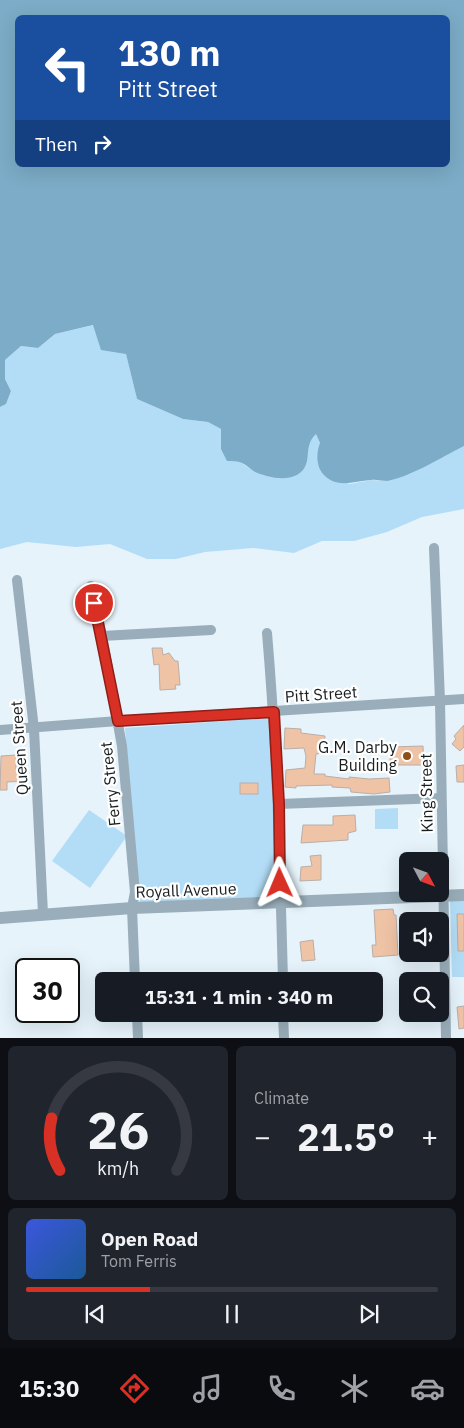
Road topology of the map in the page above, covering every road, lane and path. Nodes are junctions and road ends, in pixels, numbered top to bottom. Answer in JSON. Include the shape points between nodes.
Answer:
{"nodes":[{"id":1,"x":434,"y":548,"type":"dead end"},
{"id":2,"x":17,"y":580,"type":"dead end"},
{"id":3,"x":90,"y":586,"type":"dead end"},
{"id":4,"x":211,"y":630,"type":"dead end"},
{"id":5,"x":267,"y":633,"type":"dead end"},
{"id":6,"x":102,"y":636,"type":"junction"},
{"id":7,"x":464,"y":699,"type":"edge"},
{"id":8,"x":440,"y":701,"type":"junction"},
{"id":9,"x":274,"y":712,"type":"junction"},
{"id":10,"x":118,"y":721,"type":"junction"},
{"id":11,"x":34,"y":728,"type":"junction"},
{"id":12,"x":0,"y":730,"type":"edge"},
{"id":13,"x":441,"y":798,"type":"junction"},
{"id":14,"x":279,"y":804,"type":"junction"},
{"id":15,"x":442,"y":852,"type":"edge"},
{"id":16,"x":464,"y":895,"type":"edge"},
{"id":17,"x":449,"y":896,"type":"edge"},
{"id":18,"x":399,"y":898,"type":"edge"},
{"id":19,"x":443,"y":902,"type":"edge"},
{"id":20,"x":281,"y":903,"type":"junction"},
{"id":21,"x":132,"y":908,"type":"junction"},
{"id":22,"x":43,"y":914,"type":"junction"},
{"id":23,"x":0,"y":918,"type":"edge"},
{"id":24,"x":135,"y":972,"type":"edge"},
{"id":25,"x":282,"y":972,"type":"edge"},
{"id":26,"x":137,"y":1022,"type":"edge"},
{"id":27,"x":283,"y":1022,"type":"edge"},
{"id":28,"x":138,"y":1038,"type":"edge"},
{"id":29,"x":284,"y":1038,"type":"edge"},
{"id":30,"x":446,"y":1038,"type":"edge"}],
"edges":[{"from":1,"to":8,"type":"street","name":"King Street"},
{"from":2,"to":11,"type":"street","name":"Queen Street"},
{"from":3,"to":6,"type":"street","name":"Ferry Street"},
{"from":4,"to":6,"type":"street"},
{"from":5,"to":9,"type":"street"},
{"from":6,"to":10,"type":"street","name":"Ferry Street"},
{"from":7,"to":8,"type":"street","name":"Pitt Street"},
{"from":8,"to":9,"type":"street","name":"Pitt Street"},
{"from":8,"to":13,"type":"street","name":"King Street"},
{"from":9,"to":10,"type":"street","name":"Pitt Street"},
{"from":9,"to":14,"type":"street"},
{"from":10,"to":11,"type":"street","name":"Pitt Street"},
{"from":10,"to":21,"type":"street","name":"Ferry Street","via":[[134,875]]},
{"from":11,"to":12,"type":"street","name":"Pitt Street"},
{"from":11,"to":22,"type":"street","name":"Queen Street"},
{"from":13,"to":14,"type":"street"},
{"from":13,"to":15,"type":"street","name":"King Street"},
{"from":14,"to":20,"type":"street"},
{"from":16,"to":17,"type":"street","name":"Royall Avenue"},
{"from":18,"to":20,"type":"street","name":"Royall Avenue"},
{"from":19,"to":30,"type":"street","name":"King Street"},
{"from":20,"to":21,"type":"street","name":"Royall Avenue"},
{"from":20,"to":25,"type":"street"},
{"from":21,"to":22,"type":"street","name":"Royall Avenue"},
{"from":21,"to":24,"type":"street","name":"Ferry Street"},
{"from":22,"to":23,"type":"street","name":"Royall Avenue"},
{"from":26,"to":28,"type":"street"},
{"from":27,"to":29,"type":"street"}]}
